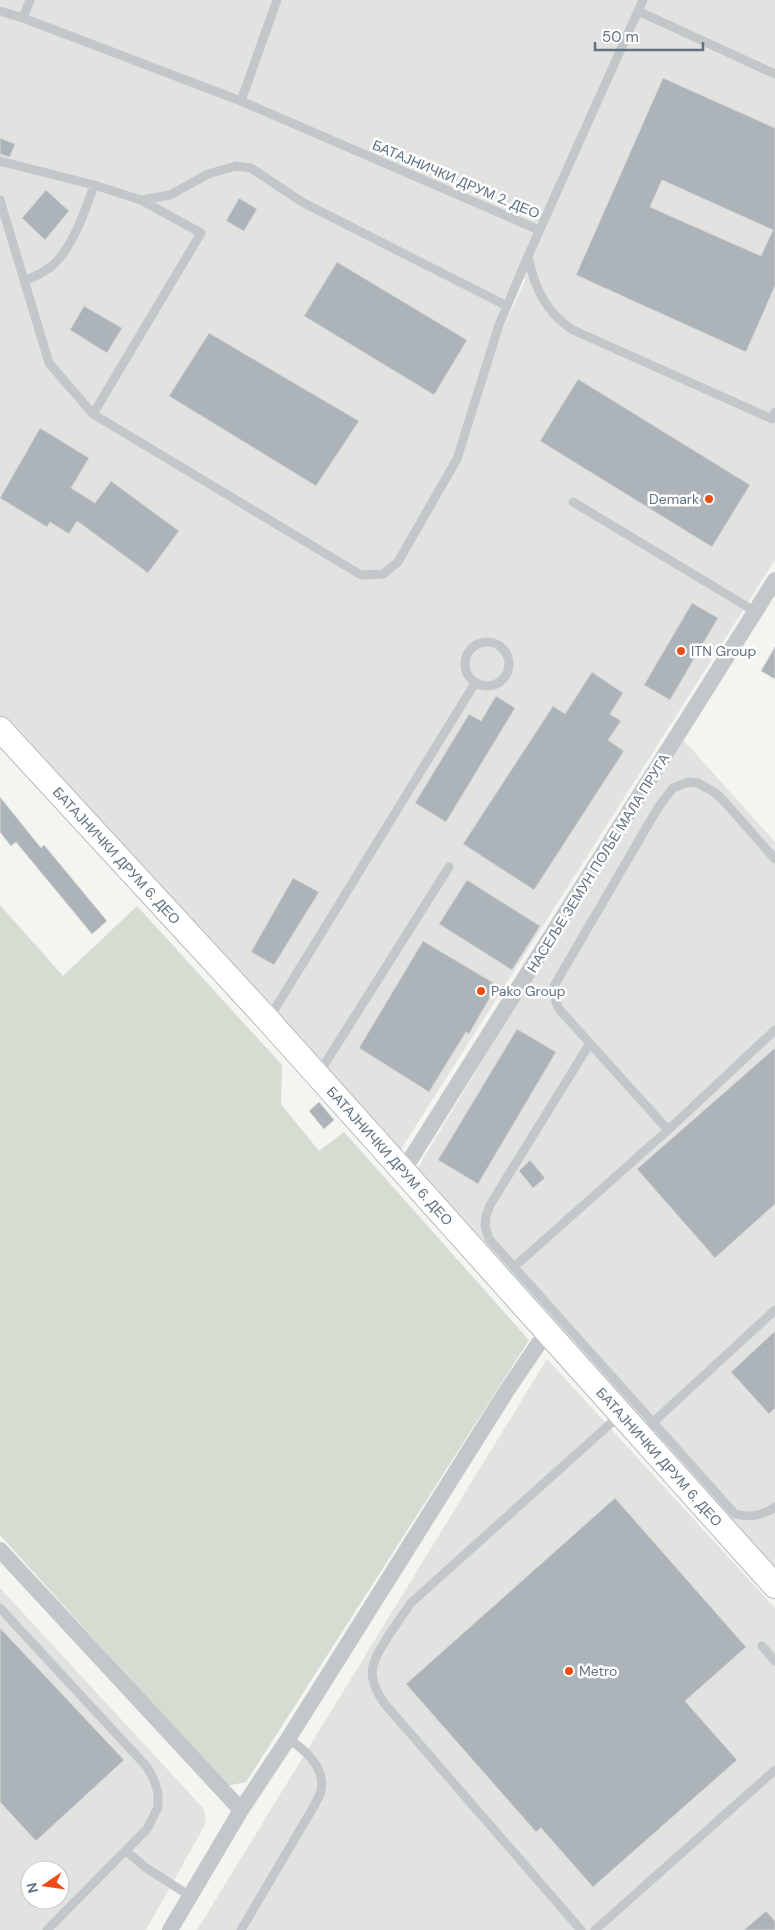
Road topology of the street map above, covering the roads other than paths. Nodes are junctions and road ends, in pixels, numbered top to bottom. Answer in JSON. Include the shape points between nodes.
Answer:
{"nodes":[{"id":1,"x":30,"y":0,"type":"edge"},
{"id":2,"x":277,"y":0,"type":"edge"},
{"id":3,"x":643,"y":0,"type":"edge"},
{"id":4,"x":0,"y":11,"type":"edge"},
{"id":5,"x":638,"y":11,"type":"junction"},
{"id":6,"x":23,"y":18,"type":"junction"},
{"id":7,"x":775,"y":74,"type":"edge"},
{"id":8,"x":242,"y":101,"type":"junction"},
{"id":9,"x":0,"y":161,"type":"edge"},
{"id":10,"x":94,"y":185,"type":"junction"},
{"id":11,"x":0,"y":200,"type":"edge"},
{"id":12,"x":141,"y":200,"type":"junction"},
{"id":13,"x":539,"y":230,"type":"junction"},
{"id":14,"x":528,"y":256,"type":"junction"},
{"id":15,"x":25,"y":281,"type":"junction"},
{"id":16,"x":507,"y":306,"type":"junction"},
{"id":17,"x":775,"y":412,"type":"edge"},
{"id":18,"x":93,"y":414,"type":"junction"},
{"id":19,"x":573,"y":502,"type":"dead end"},
{"id":20,"x":775,"y":580,"type":"edge"},
{"id":21,"x":756,"y":612,"type":"junction"},
{"id":22,"x":475,"y":683,"type":"junction"},
{"id":23,"x":0,"y":730,"type":"edge"},
{"id":24,"x":775,"y":859,"type":"edge"},
{"id":25,"x":449,"y":867,"type":"dead end"},
{"id":26,"x":268,"y":1020,"type":"junction"},
{"id":27,"x":775,"y":1030,"type":"edge"},
{"id":28,"x":590,"y":1044,"type":"junction"},
{"id":29,"x":318,"y":1076,"type":"junction"},
{"id":30,"x":668,"y":1130,"type":"junction"},
{"id":31,"x":403,"y":1171,"type":"junction"},
{"id":32,"x":514,"y":1267,"type":"junction"},
{"id":33,"x":775,"y":1310,"type":"edge"},
{"id":34,"x":548,"y":1333,"type":"junction"},
{"id":35,"x":621,"y":1414,"type":"junction"},
{"id":36,"x":646,"y":1428,"type":"junction"},
{"id":37,"x":775,"y":1508,"type":"edge"},
{"id":38,"x":0,"y":1550,"type":"edge"},
{"id":39,"x":775,"y":1586,"type":"edge"},
{"id":40,"x":0,"y":1608,"type":"edge"},
{"id":41,"x":762,"y":1646,"type":"dead end"},
{"id":42,"x":775,"y":1661,"type":"edge"},
{"id":43,"x":288,"y":1739,"type":"junction"},
{"id":44,"x":775,"y":1770,"type":"edge"},
{"id":45,"x":241,"y":1810,"type":"junction"},
{"id":46,"x":126,"y":1851,"type":"junction"},
{"id":47,"x":190,"y":1896,"type":"junction"},
{"id":48,"x":47,"y":1930,"type":"edge"},
{"id":49,"x":170,"y":1930,"type":"edge"},
{"id":50,"x":242,"y":1930,"type":"edge"},
{"id":51,"x":581,"y":1930,"type":"edge"},
{"id":52,"x":595,"y":1930,"type":"edge"}],
"edges":[{"from":1,"to":6,"type":"lane"},
{"from":2,"to":8,"type":"lane"},
{"from":3,"to":5,"type":"lane","name":"БАТАЈНИЧКИ ДРУМ 2. ДЕО"},
{"from":4,"to":6,"type":"lane","name":"БАТАЈНИЧКИ ДРУМ 2. ДЕО"},
{"from":5,"to":7,"type":"lane"},
{"from":5,"to":13,"type":"lane","name":"БАТАЈНИЧКИ ДРУМ 2. ДЕО"},
{"from":6,"to":8,"type":"lane","name":"БАТАЈНИЧКИ ДРУМ 2. ДЕО"},
{"from":8,"to":13,"type":"lane","name":"БАТАЈНИЧКИ ДРУМ 2. ДЕО"},
{"from":9,"to":10,"type":"lane"},
{"from":10,"to":12,"type":"lane"},
{"from":10,"to":15,"type":"lane","via":[[85,213],[63,253],[44,273]]},
{"from":11,"to":15,"type":"lane"},
{"from":12,"to":16,"type":"lane","via":[[170,195],[208,174],[236,166],[251,168],[302,202]]},
{"from":12,"to":18,"type":"lane","via":[[201,234]]},
{"from":13,"to":14,"type":"lane"},
{"from":14,"to":16,"type":"lane"},
{"from":14,"to":17,"type":"lane","via":[[545,304],[573,330],[772,419]]},
{"from":15,"to":18,"type":"lane","via":[[49,363]]},
{"from":16,"to":18,"type":"lane","via":[[457,459],[398,562],[384,574],[361,575]]},
{"from":19,"to":21,"type":"lane"},
{"from":20,"to":21,"type":"street","name":"НАСЕЉЕ ЗЕМУН ПОЉЕ МАЛА ПРУГА"},
{"from":21,"to":31,"type":"street","name":"НАСЕЉЕ ЗЕМУН ПОЉЕ МАЛА ПРУГА"},
{"from":22,"to":22,"type":"lane","via":[[466,671],[467,656],[476,645],[498,645],[507,656],[509,669],[506,676],[495,685]]},
{"from":22,"to":26,"type":"lane"},
{"from":23,"to":26,"type":"street","name":"БАТАЈНИЧКИ ДРУМ 6. ДЕО"},
{"from":24,"to":28,"type":"lane","via":[[714,792],[698,783],[688,782],[673,788],[659,806],[554,986],[559,1009]]},
{"from":25,"to":29,"type":"lane"},
{"from":26,"to":29,"type":"street","name":"БАТАЈНИЧКИ ДРУМ 6. ДЕО"},
{"from":27,"to":30,"type":"lane"},
{"from":28,"to":30,"type":"lane"},
{"from":28,"to":32,"type":"lane","via":[[486,1216],[486,1232]]},
{"from":29,"to":31,"type":"street","name":"БАТАЈНИЧКИ ДРУМ 6. ДЕО"},
{"from":30,"to":32,"type":"lane"},
{"from":31,"to":34,"type":"street","name":"БАТАЈНИЧКИ ДРУМ 6. ДЕО"},
{"from":32,"to":36,"type":"lane"},
{"from":33,"to":36,"type":"lane"},
{"from":34,"to":35,"type":"street","name":"БАТАЈНИЧКИ ДРУМ 6. ДЕО"},
{"from":34,"to":43,"type":"street","via":[[506,1392]]},
{"from":35,"to":36,"type":"street","name":"БАТАЈНИЧКИ ДРУМ 6. ДЕО"},
{"from":35,"to":51,"type":"lane","via":[[412,1602],[377,1652],[372,1666],[375,1691],[384,1703]]},
{"from":36,"to":37,"type":"lane","via":[[735,1514],[755,1516]]},
{"from":36,"to":39,"type":"street","name":"БАТАЈНИЧКИ ДРУМ 6. ДЕО"},
{"from":38,"to":45,"type":"street"},
{"from":40,"to":46,"type":"lane","via":[[147,1767],[154,1780],[158,1807],[147,1829]]},
{"from":41,"to":42,"type":"lane"},
{"from":43,"to":45,"type":"street"},
{"from":43,"to":50,"type":"lane","via":[[300,1746],[315,1764],[321,1791]]},
{"from":44,"to":52,"type":"lane"},
{"from":45,"to":47,"type":"street"},
{"from":46,"to":47,"type":"lane"},
{"from":46,"to":48,"type":"lane"},
{"from":47,"to":49,"type":"street"}]}
